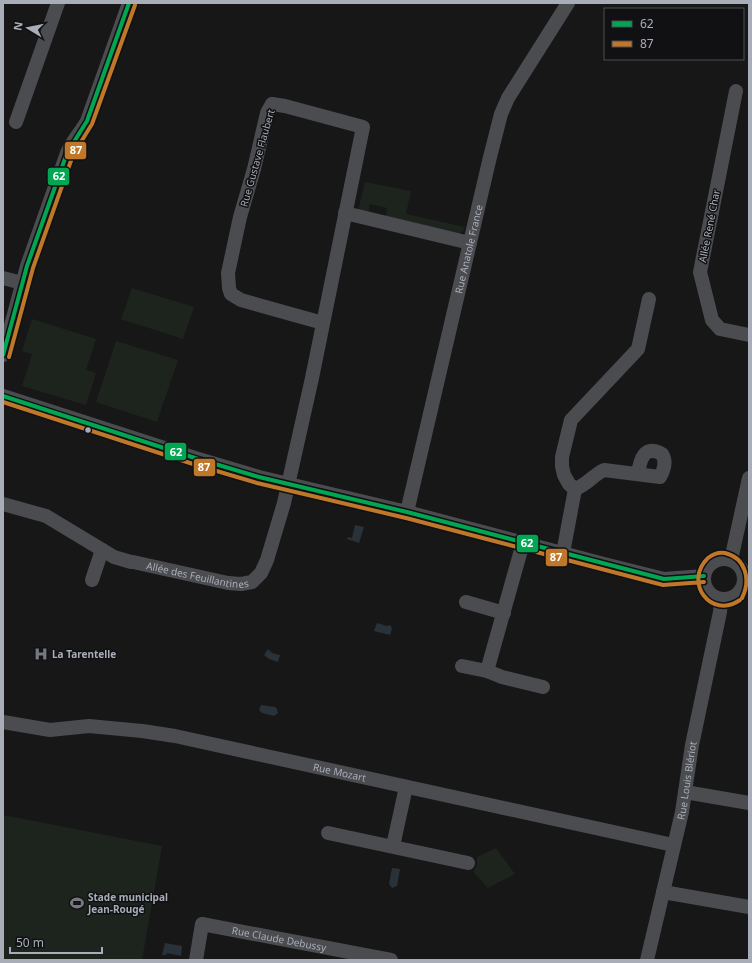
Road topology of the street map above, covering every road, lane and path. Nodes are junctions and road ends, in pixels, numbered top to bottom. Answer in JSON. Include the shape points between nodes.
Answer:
{"nodes":[{"id":1,"x":58,"y":3,"type":"edge"},
{"id":2,"x":129,"y":3,"type":"edge"},
{"id":3,"x":568,"y":3,"type":"edge"},
{"id":4,"x":736,"y":91,"type":"dead end"},
{"id":5,"x":16,"y":122,"type":"dead end"},
{"id":6,"x":345,"y":213,"type":"junction"},
{"id":7,"x":470,"y":243,"type":"junction"},
{"id":8,"x":3,"y":278,"type":"edge"},
{"id":9,"x":22,"y":283,"type":"junction"},
{"id":10,"x":649,"y":299,"type":"dead end"},
{"id":11,"x":323,"y":323,"type":"junction"},
{"id":12,"x":749,"y":335,"type":"edge"},
{"id":13,"x":3,"y":355,"type":"edge"},
{"id":14,"x":3,"y":396,"type":"edge"},
{"id":15,"x":638,"y":474,"type":"dead end"},
{"id":16,"x":749,"y":478,"type":"edge"},
{"id":17,"x":290,"y":484,"type":"junction"},
{"id":18,"x":575,"y":489,"type":"junction"},
{"id":19,"x":3,"y":504,"type":"edge"},
{"id":20,"x":407,"y":512,"type":"junction"},
{"id":21,"x":523,"y":543,"type":"junction"},
{"id":22,"x":102,"y":550,"type":"junction"},
{"id":23,"x":563,"y":553,"type":"junction"},
{"id":24,"x":730,"y":560,"type":"junction"},
{"id":25,"x":704,"y":576,"type":"junction"},
{"id":26,"x":92,"y":580,"type":"dead end"},
{"id":27,"x":747,"y":583,"type":"edge"},
{"id":28,"x":743,"y":597,"type":"edge"},
{"id":29,"x":721,"y":600,"type":"junction"},
{"id":30,"x":466,"y":602,"type":"dead end"},
{"id":31,"x":504,"y":613,"type":"junction"},
{"id":32,"x":462,"y":666,"type":"dead end"},
{"id":33,"x":487,"y":672,"type":"junction"},
{"id":34,"x":543,"y":687,"type":"dead end"},
{"id":35,"x":3,"y":722,"type":"edge"},
{"id":36,"x":406,"y":787,"type":"junction"},
{"id":37,"x":686,"y":792,"type":"junction"},
{"id":38,"x":749,"y":803,"type":"edge"},
{"id":39,"x":328,"y":833,"type":"dead end"},
{"id":40,"x":673,"y":845,"type":"junction"},
{"id":41,"x":393,"y":846,"type":"junction"},
{"id":42,"x":468,"y":863,"type":"dead end"},
{"id":43,"x":663,"y":892,"type":"junction"},
{"id":44,"x":749,"y":907,"type":"edge"},
{"id":45,"x":196,"y":960,"type":"edge"},
{"id":46,"x":390,"y":960,"type":"edge"},
{"id":47,"x":648,"y":960,"type":"edge"}],
"edges":[{"from":1,"to":5,"type":"street"},
{"from":2,"to":9,"type":"street","via":[[87,121],[67,153]]},
{"from":3,"to":7,"type":"street","name":"Rue Anatole France","via":[[508,98],[501,114]]},
{"from":4,"to":12,"type":"street","name":"Allée René Char","via":[[700,272],[712,320],[720,329]]},
{"from":6,"to":7,"type":"street"},
{"from":6,"to":11,"type":"street","name":"Rue Gustave Flaubert"},
{"from":6,"to":11,"type":"street","name":"Rue Gustave Flaubert","via":[[363,127],[272,104],[267,112],[240,217],[228,273],[229,288],[232,294],[241,300]]},
{"from":7,"to":20,"type":"street","name":"Rue Anatole France"},
{"from":8,"to":9,"type":"street"},
{"from":9,"to":13,"type":"street"},
{"from":10,"to":18,"type":"street","via":[[638,349],[571,420],[562,466],[569,484]]},
{"from":11,"to":17,"type":"street","name":"Rue Gustave Flaubert"},
{"from":14,"to":17,"type":"street","via":[[195,458]]},
{"from":15,"to":18,"type":"street","via":[[604,470],[582,487]]},
{"from":16,"to":24,"type":"street"},
{"from":17,"to":20,"type":"street"},
{"from":17,"to":22,"type":"street","name":"Allée des Feuillantines","via":[[267,560],[261,573],[252,582],[228,583],[132,562],[114,557]]},
{"from":18,"to":23,"type":"street"},
{"from":19,"to":22,"type":"street","name":"Allée des Feuillantines","via":[[46,516]]},
{"from":20,"to":21,"type":"street"},
{"from":21,"to":23,"type":"street"},
{"from":21,"to":31,"type":"street"},
{"from":22,"to":26,"type":"street"},
{"from":23,"to":25,"type":"street","via":[[664,579]]},
{"from":24,"to":25,"type":"street","via":[[714,562],[707,568]]},
{"from":24,"to":27,"type":"street","via":[[738,564]]},
{"from":25,"to":29,"type":"street","via":[[705,587],[711,595]]},
{"from":27,"to":28,"type":"street","via":[[742,589]]},
{"from":28,"to":29,"type":"street"},
{"from":29,"to":37,"type":"street","name":"Rue Louis Blériot","via":[[692,746]]},
{"from":30,"to":31,"type":"street"},
{"from":31,"to":33,"type":"street"},
{"from":32,"to":33,"type":"street"},
{"from":33,"to":34,"type":"street"},
{"from":35,"to":36,"type":"street","name":"Rue Mozart","via":[[50,730],[89,726],[175,736]]},
{"from":36,"to":40,"type":"street","name":"Rue Mozart"},
{"from":36,"to":41,"type":"street"},
{"from":37,"to":38,"type":"street"},
{"from":37,"to":40,"type":"street","name":"Rue Louis Blériot"},
{"from":39,"to":41,"type":"street"},
{"from":40,"to":43,"type":"street","name":"Rue Louis Blériot"},
{"from":41,"to":42,"type":"street"},
{"from":43,"to":44,"type":"street"},
{"from":43,"to":47,"type":"street","name":"Rue Louis Blériot"},
{"from":45,"to":46,"type":"street","name":"Rue Claude Debussy","via":[[202,924]]}]}
